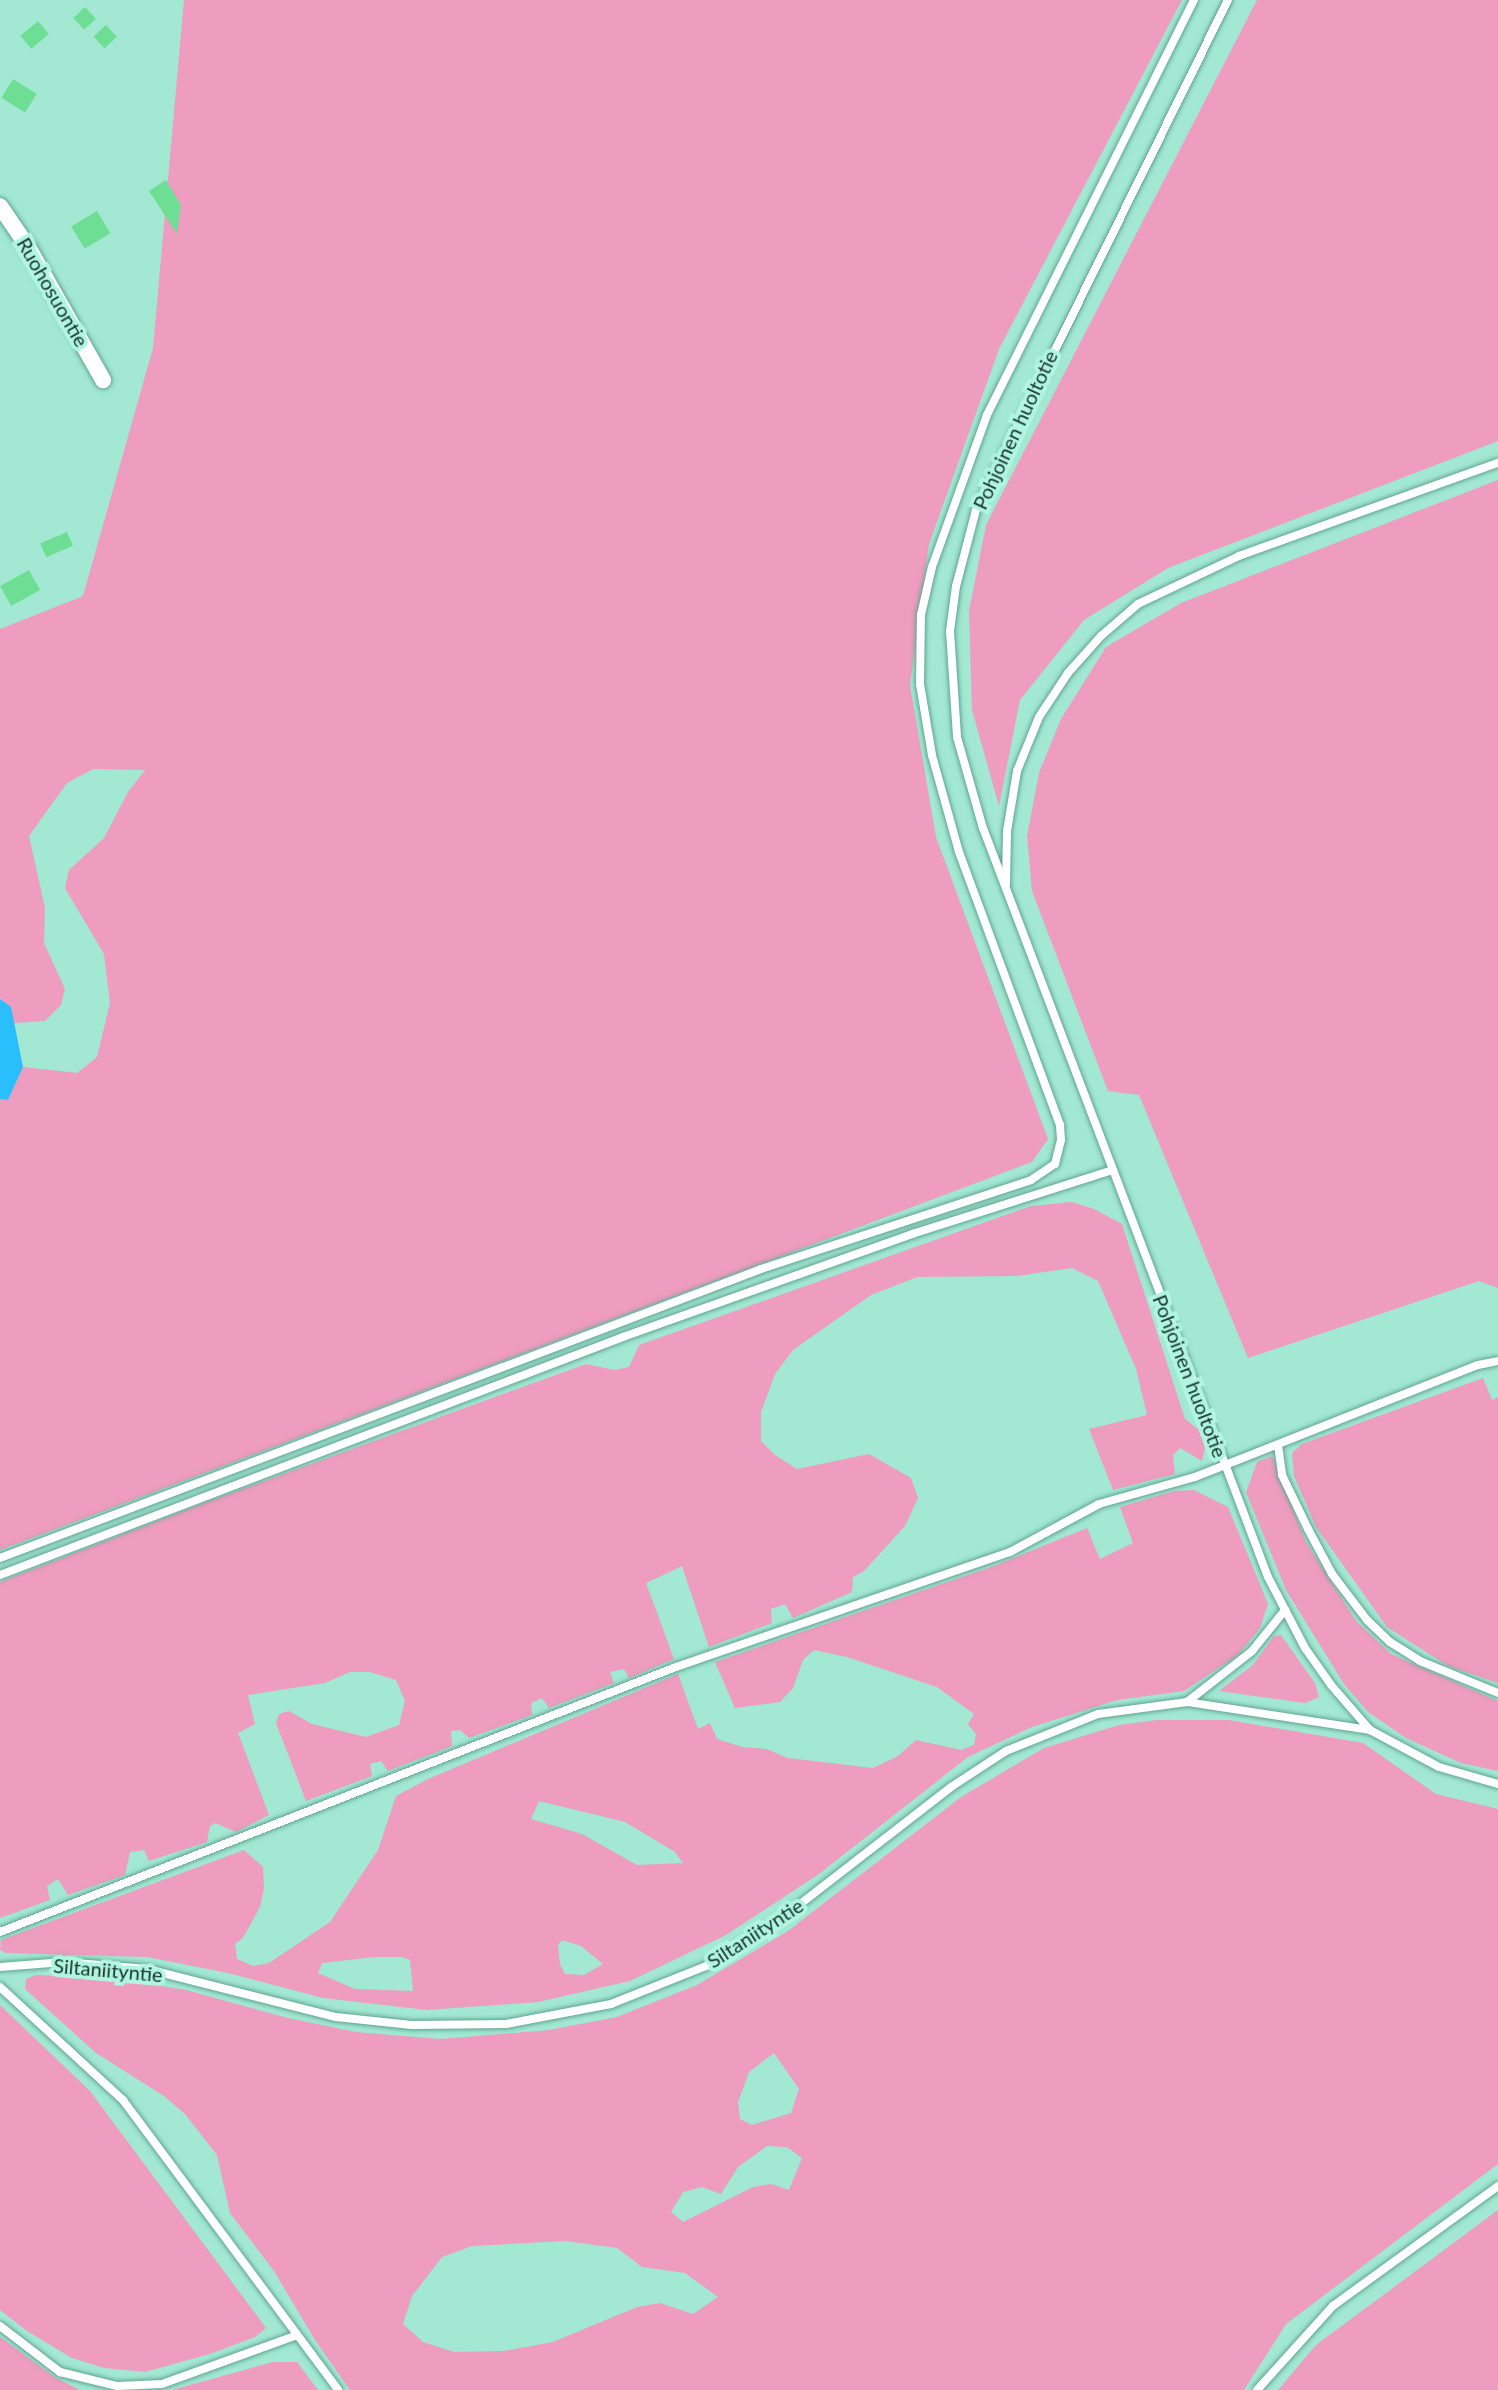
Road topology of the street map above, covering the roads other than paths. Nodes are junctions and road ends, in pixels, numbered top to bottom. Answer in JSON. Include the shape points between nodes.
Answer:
{"nodes":[{"id":1,"x":1194,"y":0,"type":"edge"},
{"id":2,"x":1228,"y":0,"type":"edge"},
{"id":3,"x":0,"y":206,"type":"edge"},
{"id":4,"x":103,"y":380,"type":"dead end"},
{"id":5,"x":1498,"y":463,"type":"edge"},
{"id":6,"x":1006,"y":889,"type":"junction"},
{"id":7,"x":1112,"y":1170,"type":"junction"},
{"id":8,"x":1498,"y":1361,"type":"edge"},
{"id":9,"x":1278,"y":1445,"type":"junction"},
{"id":10,"x":1224,"y":1466,"type":"junction"},
{"id":11,"x":0,"y":1558,"type":"edge"},
{"id":12,"x":0,"y":1575,"type":"edge"},
{"id":13,"x":1285,"y":1610,"type":"junction"},
{"id":14,"x":1498,"y":1693,"type":"edge"},
{"id":15,"x":1187,"y":1702,"type":"junction"},
{"id":16,"x":1370,"y":1730,"type":"junction"},
{"id":17,"x":1498,"y":1784,"type":"edge"},
{"id":18,"x":0,"y":1932,"type":"edge"},
{"id":19,"x":0,"y":1967,"type":"edge"},
{"id":20,"x":0,"y":1987,"type":"edge"},
{"id":21,"x":1498,"y":2186,"type":"edge"},
{"id":22,"x":0,"y":2326,"type":"edge"},
{"id":23,"x":297,"y":2335,"type":"junction"},
{"id":24,"x":338,"y":2390,"type":"edge"},
{"id":25,"x":1257,"y":2390,"type":"edge"}],
"edges":[{"from":1,"to":11,"type":"lane","via":[[987,415],[932,567],[921,615],[920,684],[932,755],[959,852],[1060,1125],[1055,1164],[1031,1180],[747,1274]]},
{"from":2,"to":6,"type":"lane","name":"Pohjoinen huoltotie","via":[[993,469],[965,545],[950,631],[952,703],[964,769]]},
{"from":3,"to":4,"type":"street","name":"Ruohosuontie"},
{"from":5,"to":6,"type":"lane","name":"Pohjoinen huoltotie","via":[[1183,580],[1138,604],[1101,636],[1039,717],[1017,771],[1007,831]]},
{"from":6,"to":7,"type":"lane","name":"Pohjoinen huoltotie"},
{"from":7,"to":10,"type":"lane","name":"Pohjoinen huoltotie"},
{"from":7,"to":12,"type":"lane","via":[[912,1234],[623,1337]]},
{"from":8,"to":9,"type":"lane"},
{"from":9,"to":10,"type":"lane"},
{"from":9,"to":14,"type":"lane","via":[[1282,1475],[1308,1529],[1332,1574],[1367,1620],[1420,1661]]},
{"from":10,"to":13,"type":"lane","name":"Pohjoinen huoltotie"},
{"from":10,"to":18,"type":"lane","via":[[1099,1504],[1010,1552],[676,1667]]},
{"from":13,"to":15,"type":"lane","via":[[1252,1651]]},
{"from":13,"to":16,"type":"lane","name":"Pohjoinen huoltotie","via":[[1331,1685]]},
{"from":15,"to":16,"type":"lane","name":"Siltaniityntie"},
{"from":15,"to":19,"type":"lane","name":"Siltaniityntie","via":[[1098,1714],[1006,1751],[756,1935],[706,1966],[611,2004],[506,2024],[412,2025],[336,2017],[147,1969],[64,1962]]},
{"from":16,"to":17,"type":"lane","name":"Pohjoinen huoltotie","via":[[1439,1767]]},
{"from":20,"to":23,"type":"lane","via":[[123,2100]]},
{"from":21,"to":25,"type":"lane","via":[[1333,2306]]},
{"from":22,"to":23,"type":"lane","via":[[60,2372],[117,2386],[162,2384]]},
{"from":23,"to":24,"type":"lane"}]}
